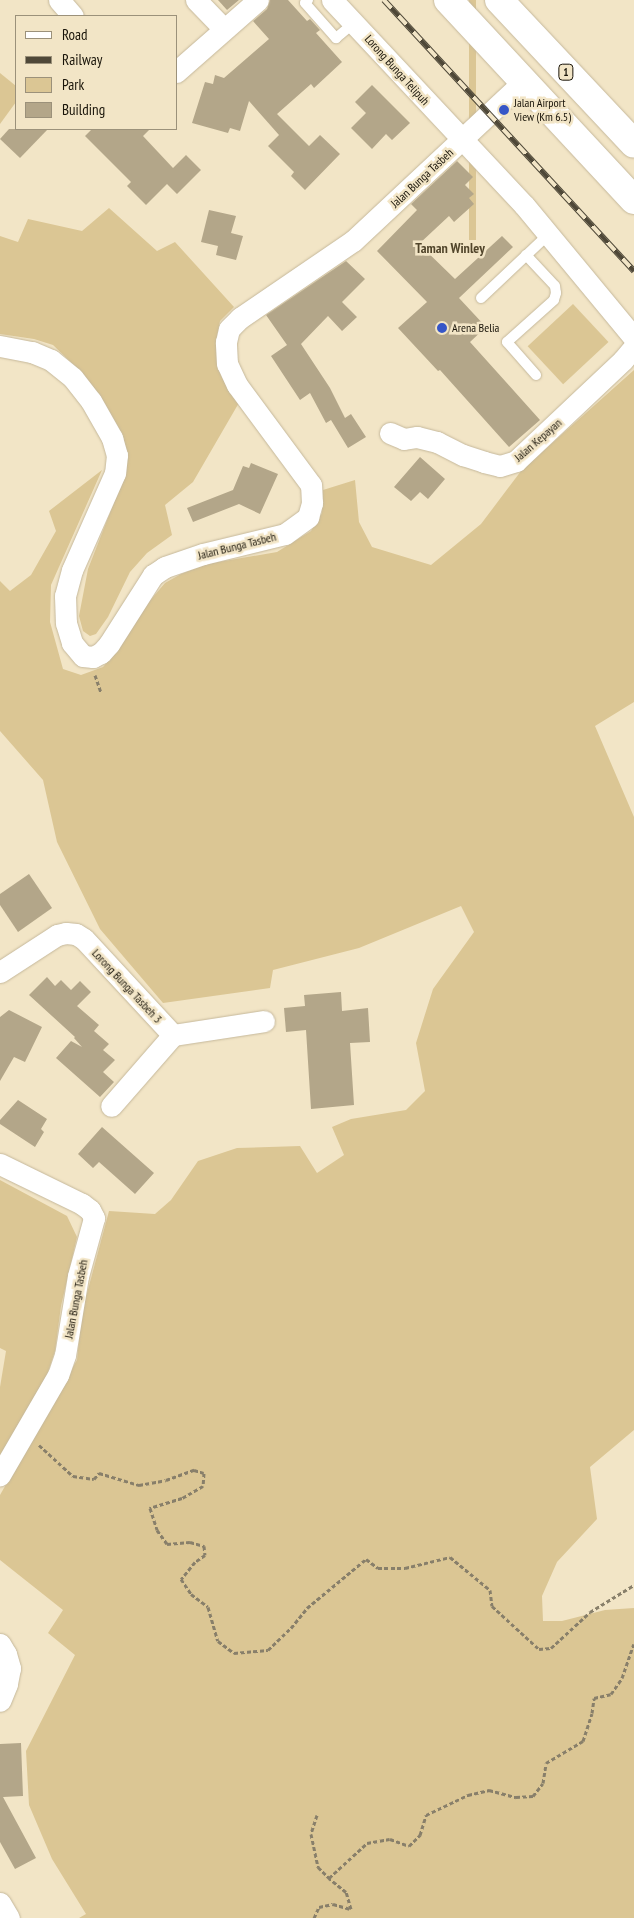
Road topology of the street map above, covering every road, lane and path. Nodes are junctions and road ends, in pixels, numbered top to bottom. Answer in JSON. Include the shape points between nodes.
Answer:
{"nodes":[{"id":1,"x":59,"y":0,"type":"edge"},
{"id":2,"x":196,"y":0,"type":"edge"},
{"id":3,"x":258,"y":0,"type":"edge"},
{"id":4,"x":308,"y":0,"type":"edge"},
{"id":5,"x":332,"y":0,"type":"edge"},
{"id":6,"x":448,"y":0,"type":"edge"},
{"id":7,"x":499,"y":0,"type":"edge"},
{"id":8,"x":72,"y":15,"type":"edge"},
{"id":9,"x":354,"y":23,"type":"junction"},
{"id":10,"x":224,"y":29,"type":"junction"},
{"id":11,"x":178,"y":70,"type":"edge"},
{"id":12,"x":523,"y":82,"type":"junction"},
{"id":13,"x":462,"y":141,"type":"junction"},
{"id":14,"x":634,"y":144,"type":"edge"},
{"id":15,"x":634,"y":200,"type":"edge"},
{"id":16,"x":550,"y":234,"type":"junction"},
{"id":17,"x":526,"y":255,"type":"junction"},
{"id":18,"x":481,"y":298,"type":"dead end"},
{"id":19,"x":634,"y":338,"type":"edge"},
{"id":20,"x":0,"y":346,"type":"edge"},
{"id":21,"x":634,"y":347,"type":"edge"},
{"id":22,"x":536,"y":375,"type":"dead end"},
{"id":23,"x":390,"y":433,"type":"dead end"},
{"id":24,"x":0,"y":972,"type":"edge"},
{"id":25,"x":264,"y":1021,"type":"dead end"},
{"id":26,"x":173,"y":1035,"type":"junction"},
{"id":27,"x":111,"y":1106,"type":"dead end"},
{"id":28,"x":0,"y":1164,"type":"edge"},
{"id":29,"x":25,"y":1434,"type":"junction"},
{"id":30,"x":0,"y":1475,"type":"edge"},
{"id":31,"x":634,"y":1585,"type":"edge"},
{"id":32,"x":0,"y":1644,"type":"edge"},
{"id":33,"x":634,"y":1644,"type":"edge"},
{"id":34,"x":0,"y":1701,"type":"edge"},
{"id":35,"x":317,"y":1815,"type":"dead end"},
{"id":36,"x":329,"y":1878,"type":"junction"},
{"id":37,"x":0,"y":1903,"type":"edge"},
{"id":38,"x":9,"y":1918,"type":"edge"},
{"id":39,"x":314,"y":1918,"type":"edge"}],
"edges":[{"from":1,"to":8,"type":"street"},
{"from":2,"to":10,"type":"street"},
{"from":3,"to":10,"type":"street"},
{"from":4,"to":9,"type":"lane","via":[[305,3],[336,38]]},
{"from":5,"to":9,"type":"street","name":"Lorong Bunga Telipuh"},
{"from":6,"to":12,"type":"highway"},
{"from":7,"to":14,"type":"highway","number":"1"},
{"from":9,"to":13,"type":"street","name":"Lorong Bunga Telipuh"},
{"from":10,"to":11,"type":"street"},
{"from":12,"to":13,"type":"street","name":"Jalan Bunga Tasbeh"},
{"from":12,"to":15,"type":"highway"},
{"from":13,"to":16,"type":"street"},
{"from":13,"to":20,"type":"street","name":"Jalan Bunga Tasbeh","via":[[354,241],[240,318],[229,329],[226,342],[228,364],[237,385],[311,485],[312,503],[308,517],[285,534],[202,554],[165,567],[153,575],[109,644],[93,657],[83,656],[72,642],[66,623],[65,596],[72,570],[115,473],[117,455],[112,438],[91,401],[73,378],[51,360],[32,352]]},
{"from":16,"to":17,"type":"lane"},
{"from":16,"to":19,"type":"street"},
{"from":17,"to":18,"type":"lane"},
{"from":17,"to":22,"type":"lane","via":[[554,286],[556,293],[554,300],[507,342]]},
{"from":21,"to":23,"type":"street","name":"Jalan Kepayan","via":[[516,461],[500,466],[463,455],[437,442],[417,437],[404,439]]},
{"from":24,"to":26,"type":"street","name":"Lorong Bunga Tasbeh 3","via":[[57,935],[76,934]]},
{"from":25,"to":26,"type":"street"},
{"from":26,"to":27,"type":"street"},
{"from":28,"to":29,"type":"street","name":"Jalan Bunga Tasbeh","via":[[82,1204],[94,1218],[78,1276],[65,1355],[58,1375]]},
{"from":29,"to":30,"type":"street","name":"Jalan Bunga Tasbeh"},
{"from":29,"to":31,"type":"path","via":[[74,1476],[94,1479],[99,1473],[139,1485],[194,1470],[204,1473],[203,1486],[182,1498],[150,1508],[157,1530],[167,1544],[190,1542],[204,1546],[205,1555],[181,1579],[191,1594],[208,1607],[218,1641],[234,1653],[268,1650],[307,1608],[366,1559],[378,1568],[405,1568],[450,1557],[490,1590],[492,1606],[539,1649],[551,1648],[590,1612]]},
{"from":32,"to":34,"type":"street","via":[[10,1668]]},
{"from":33,"to":36,"type":"path","via":[[622,1678],[611,1694],[594,1698],[583,1741],[546,1763],[542,1783],[533,1796],[516,1797],[489,1790],[468,1795],[426,1815],[420,1835],[409,1846],[390,1839],[367,1843]]},
{"from":35,"to":36,"type":"path","via":[[311,1834],[318,1867]]},
{"from":36,"to":39,"type":"path","via":[[346,1892],[351,1909],[332,1904],[319,1907]]},
{"from":37,"to":38,"type":"street"}]}
